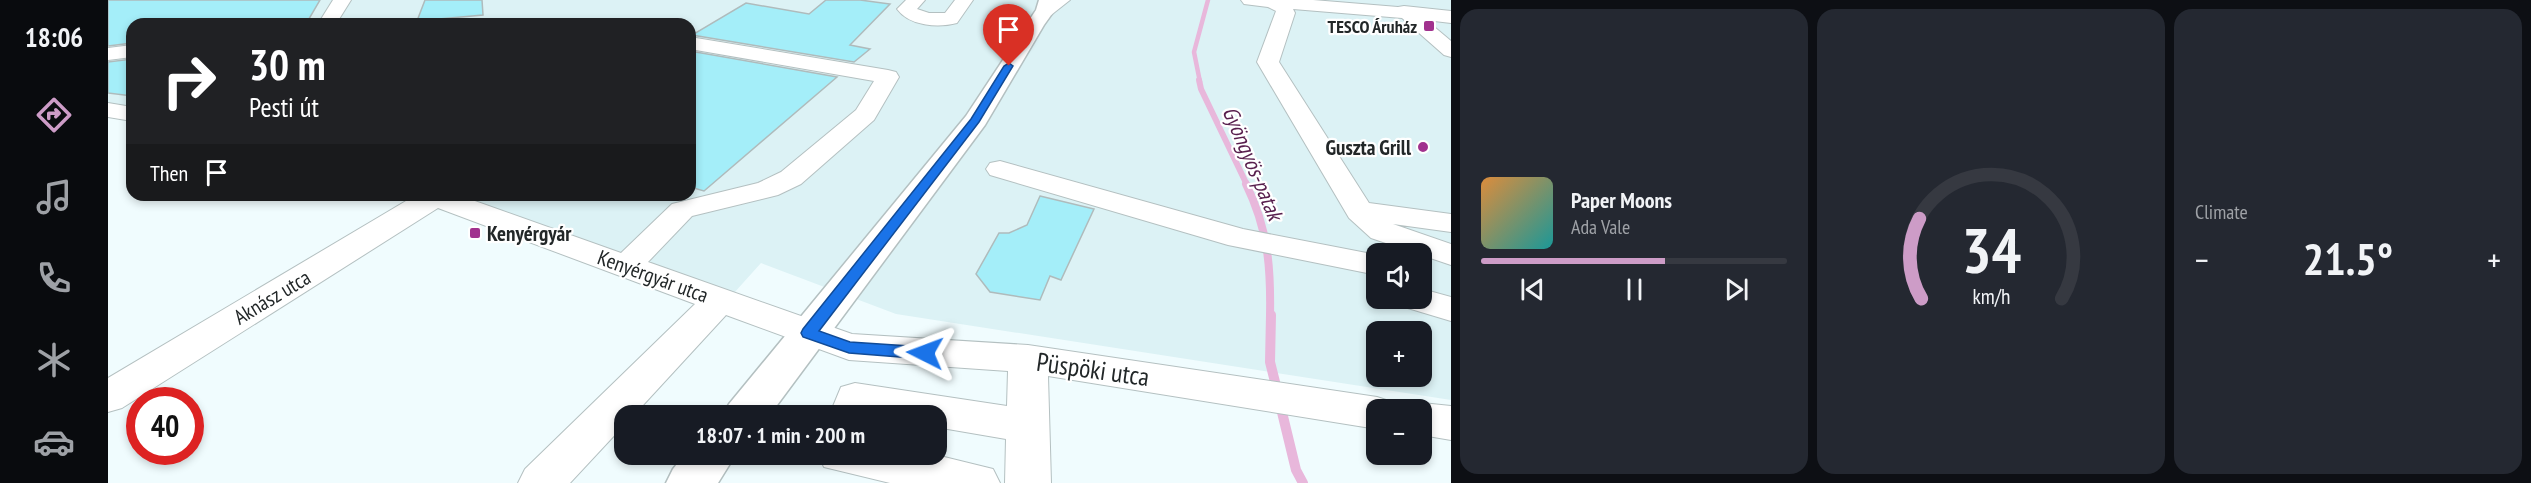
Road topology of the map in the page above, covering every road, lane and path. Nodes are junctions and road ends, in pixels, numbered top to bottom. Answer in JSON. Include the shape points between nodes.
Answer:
{"nodes":[{"id":1,"x":342,"y":0,"type":"edge"},
{"id":2,"x":916,"y":0,"type":"edge"},
{"id":3,"x":964,"y":0,"type":"edge"},
{"id":4,"x":1250,"y":0,"type":"edge"},
{"id":5,"x":1390,"y":0,"type":"edge"},
{"id":6,"x":1275,"y":1,"type":"edge"},
{"id":7,"x":1044,"y":7,"type":"edge"},
{"id":8,"x":1407,"y":14,"type":"junction"},
{"id":9,"x":1451,"y":17,"type":"edge"},
{"id":10,"x":331,"y":18,"type":"edge"},
{"id":11,"x":696,"y":44,"type":"edge"},
{"id":12,"x":1451,"y":51,"type":"edge"},
{"id":13,"x":126,"y":52,"type":"edge"},
{"id":14,"x":108,"y":54,"type":"edge"},
{"id":15,"x":1000,"y":169,"type":"dead end"},
{"id":16,"x":425,"y":201,"type":"edge"},
{"id":17,"x":447,"y":201,"type":"edge"},
{"id":18,"x":1451,"y":223,"type":"edge"},
{"id":19,"x":1378,"y":232,"type":"edge"},
{"id":20,"x":1451,"y":255,"type":"edge"},
{"id":21,"x":1366,"y":263,"type":"edge"},
{"id":22,"x":626,"y":266,"type":"junction"},
{"id":23,"x":719,"y":301,"type":"junction"},
{"id":24,"x":1432,"y":304,"type":"edge"},
{"id":25,"x":1451,"y":309,"type":"edge"},
{"id":26,"x":808,"y":333,"type":"junction"},
{"id":27,"x":1028,"y":359,"type":"junction"},
{"id":28,"x":108,"y":397,"type":"edge"},
{"id":29,"x":752,"y":405,"type":"edge"},
{"id":30,"x":853,"y":405,"type":"edge"},
{"id":31,"x":898,"y":405,"type":"edge"},
{"id":32,"x":1366,"y":411,"type":"edge"},
{"id":33,"x":947,"y":413,"type":"edge"},
{"id":34,"x":1432,"y":420,"type":"edge"},
{"id":35,"x":1451,"y":423,"type":"edge"},
{"id":36,"x":1028,"y":426,"type":"junction"},
{"id":37,"x":704,"y":465,"type":"edge"},
{"id":38,"x":892,"y":465,"type":"edge"},
{"id":39,"x":541,"y":483,"type":"edge"},
{"id":40,"x":690,"y":483,"type":"edge"},
{"id":41,"x":977,"y":483,"type":"edge"},
{"id":42,"x":1028,"y":483,"type":"edge"}],
"edges":[{"from":1,"to":10,"type":"street"},
{"from":2,"to":3,"type":"street","via":[[906,9],[909,12],[942,20],[950,19]]},
{"from":4,"to":6,"type":"street"},
{"from":5,"to":8,"type":"street"},
{"from":6,"to":8,"type":"street"},
{"from":6,"to":19,"type":"street","via":[[1286,13],[1268,62]]},
{"from":7,"to":26,"type":"main road","via":[[976,120]]},
{"from":8,"to":9,"type":"street"},
{"from":8,"to":12,"type":"street"},
{"from":11,"to":22,"type":"street","via":[[888,77],[865,115],[791,178],[768,189],[682,210]]},
{"from":13,"to":14,"type":"street"},
{"from":15,"to":21,"type":"street","via":[[1239,238]]},
{"from":16,"to":28,"type":"street","name":"Aknász utca"},
{"from":17,"to":22,"type":"street","name":"Kenyérgyár utca"},
{"from":18,"to":19,"type":"street"},
{"from":19,"to":20,"type":"street"},
{"from":22,"to":23,"type":"street","name":"Kenyérgyár utca"},
{"from":23,"to":26,"type":"street","name":"Kenyérgyár utca"},
{"from":23,"to":39,"type":"street"},
{"from":24,"to":25,"type":"street"},
{"from":26,"to":27,"type":"street","name":"Püspöki utca","via":[[849,347]]},
{"from":26,"to":29,"type":"main road"},
{"from":27,"to":32,"type":"street","name":"Püspöki utca"},
{"from":27,"to":36,"type":"street"},
{"from":30,"to":31,"type":"street","via":[[855,398]]},
{"from":33,"to":36,"type":"street"},
{"from":34,"to":35,"type":"street"},
{"from":36,"to":42,"type":"street"},
{"from":37,"to":40,"type":"main road"},
{"from":38,"to":41,"type":"street"}]}
